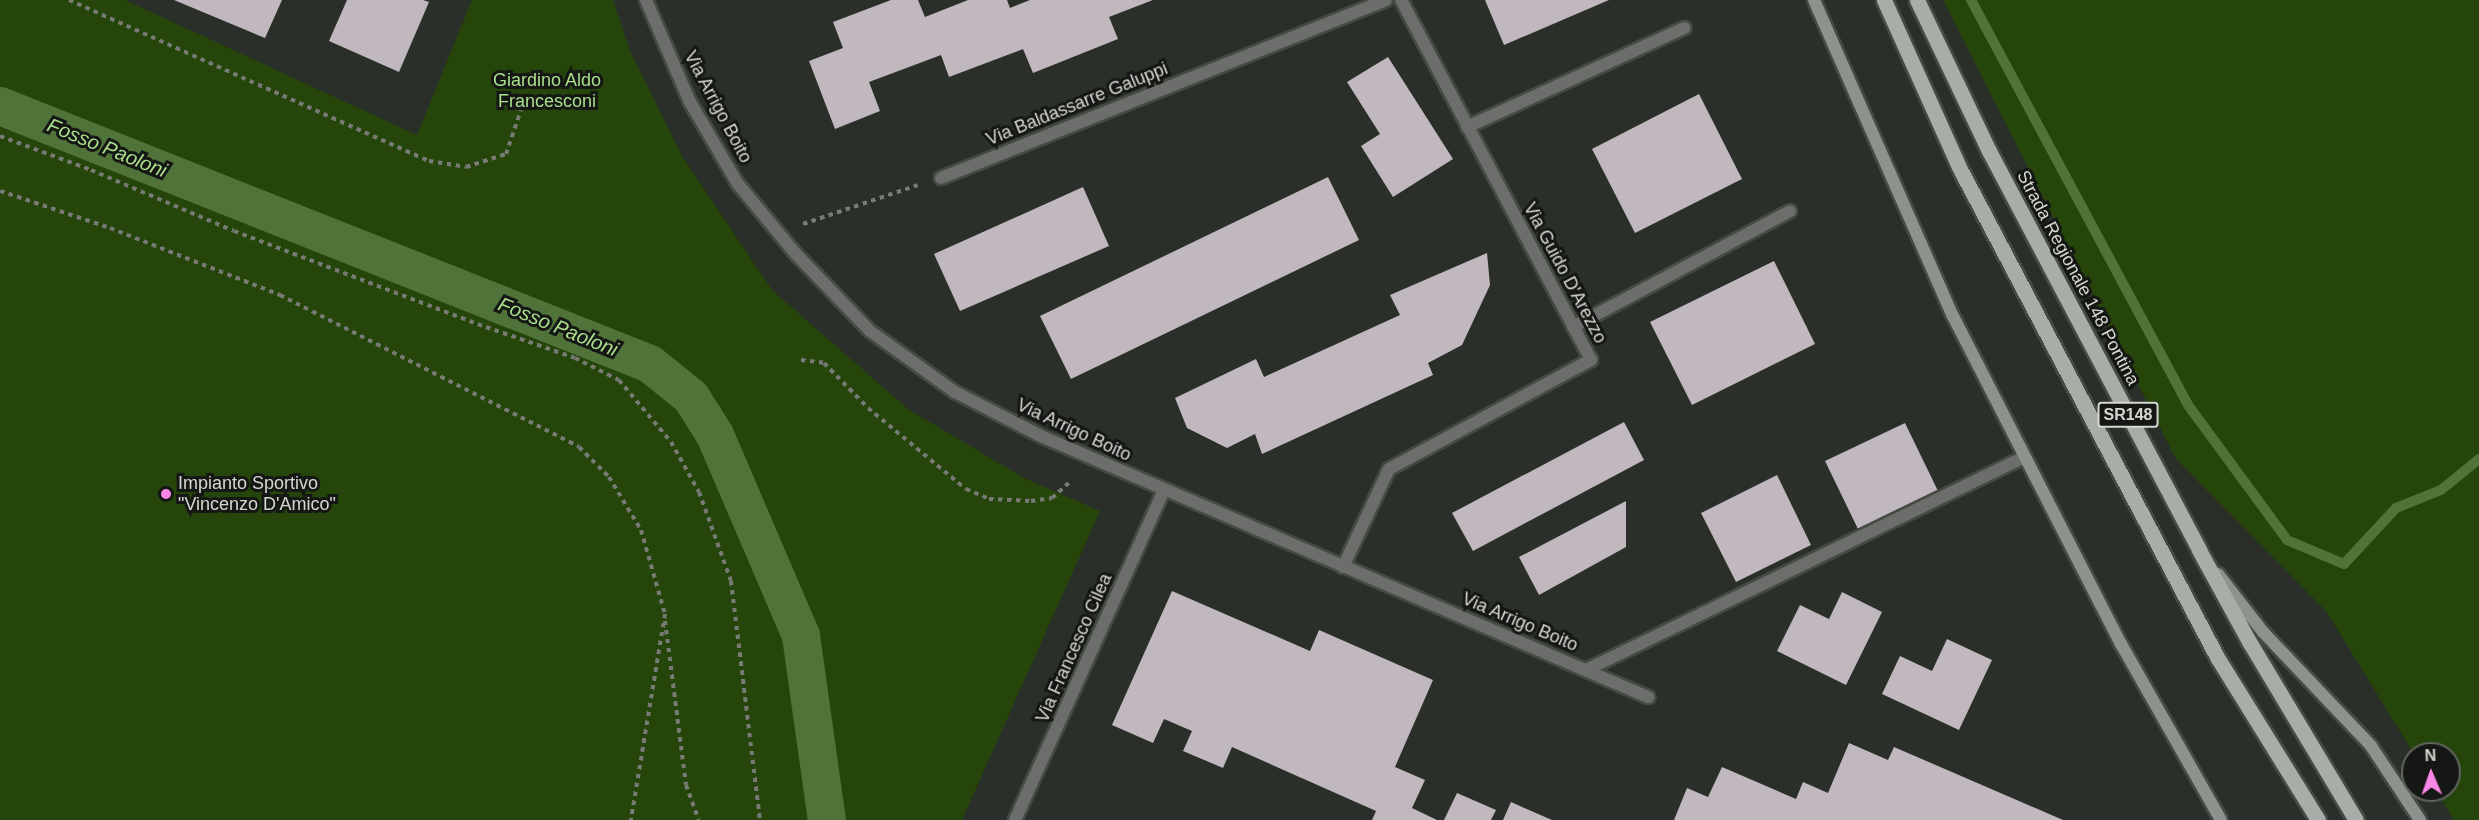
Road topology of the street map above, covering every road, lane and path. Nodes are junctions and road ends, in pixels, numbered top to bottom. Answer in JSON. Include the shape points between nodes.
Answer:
{"nodes":[{"id":1,"x":69,"y":0,"type":"edge"},
{"id":2,"x":646,"y":0,"type":"edge"},
{"id":3,"x":1386,"y":0,"type":"edge"},
{"id":4,"x":1401,"y":0,"type":"edge"},
{"id":5,"x":1814,"y":0,"type":"edge"},
{"id":6,"x":1884,"y":0,"type":"edge"},
{"id":7,"x":1917,"y":0,"type":"edge"},
{"id":8,"x":1684,"y":28,"type":"dead end"},
{"id":9,"x":521,"y":110,"type":"dead end"},
{"id":10,"x":1467,"y":127,"type":"junction"},
{"id":11,"x":0,"y":136,"type":"edge"},
{"id":12,"x":941,"y":178,"type":"joint"},
{"id":13,"x":0,"y":191,"type":"edge"},
{"id":14,"x":1790,"y":211,"type":"dead end"},
{"id":15,"x":778,"y":232,"type":"junction"},
{"id":16,"x":1573,"y":327,"type":"junction"},
{"id":17,"x":801,"y":360,"type":"dead end"},
{"id":18,"x":2025,"y":457,"type":"junction"},
{"id":19,"x":1071,"y":481,"type":"dead end"},
{"id":20,"x":1164,"y":490,"type":"junction"},
{"id":21,"x":2199,"y":550,"type":"junction"},
{"id":22,"x":1343,"y":567,"type":"junction"},
{"id":23,"x":665,"y":614,"type":"junction"},
{"id":24,"x":1586,"y":670,"type":"junction"},
{"id":25,"x":1648,"y":697,"type":"dead end"},
{"id":26,"x":631,"y":820,"type":"edge"},
{"id":27,"x":699,"y":820,"type":"edge"},
{"id":28,"x":760,"y":820,"type":"edge"},
{"id":29,"x":1015,"y":820,"type":"edge"},
{"id":30,"x":2221,"y":820,"type":"edge"},
{"id":31,"x":2318,"y":820,"type":"edge"},
{"id":32,"x":2356,"y":820,"type":"edge"},
{"id":33,"x":2420,"y":820,"type":"edge"}],
"edges":[{"from":1,"to":9,"type":"path","via":[[429,160],[466,167],[506,154]]},
{"from":2,"to":15,"type":"street","name":"Via Arrigo Boito","via":[[690,102],[738,183]]},
{"from":3,"to":12,"type":"street","name":"Via Baldassarre Galuppi"},
{"from":4,"to":10,"type":"street","name":"Via Guido D'Arezzo"},
{"from":5,"to":18,"type":"street","via":[[1953,316]]},
{"from":6,"to":31,"type":"main road","number":"SR148","via":[[1959,167],[2206,636]]},
{"from":7,"to":21,"type":"main road","name":"Strada Regionale 148 Pontina","number":"SR148","via":[[1989,151]]},
{"from":8,"to":10,"type":"street"},
{"from":10,"to":16,"type":"street","name":"Via Guido D'Arezzo"},
{"from":11,"to":28,"type":"path","via":[[234,231],[575,358],[619,380],[671,442],[699,492],[731,581]]},
{"from":12,"to":15,"type":"path"},
{"from":13,"to":23,"type":"path","via":[[110,228],[280,295],[579,447],[609,477],[641,530]]},
{"from":14,"to":16,"type":"street"},
{"from":15,"to":20,"type":"street","name":"Via Arrigo Boito","via":[[870,331],[955,392],[1043,437]]},
{"from":16,"to":22,"type":"street","name":"Via Guido D'Arezzo","via":[[1592,360],[1389,469]]},
{"from":17,"to":19,"type":"path","via":[[824,363],[868,408],[966,489],[989,499],[1031,501],[1052,498]]},
{"from":18,"to":24,"type":"street"},
{"from":18,"to":30,"type":"street","via":[[2121,645]]},
{"from":20,"to":22,"type":"street","name":"Via Arrigo Boito"},
{"from":20,"to":29,"type":"street","name":"Via Francesco Cilea"},
{"from":21,"to":32,"type":"main road","name":"Strada Regionale 148 Pontina","number":"SR148"},
{"from":21,"to":33,"type":"street","via":[[2264,632],[2371,746]]},
{"from":22,"to":24,"type":"street","name":"Via Arrigo Boito"},
{"from":23,"to":26,"type":"path"},
{"from":23,"to":27,"type":"path","via":[[686,785]]},
{"from":24,"to":25,"type":"street","name":"Via Arrigo Boito"}]}
